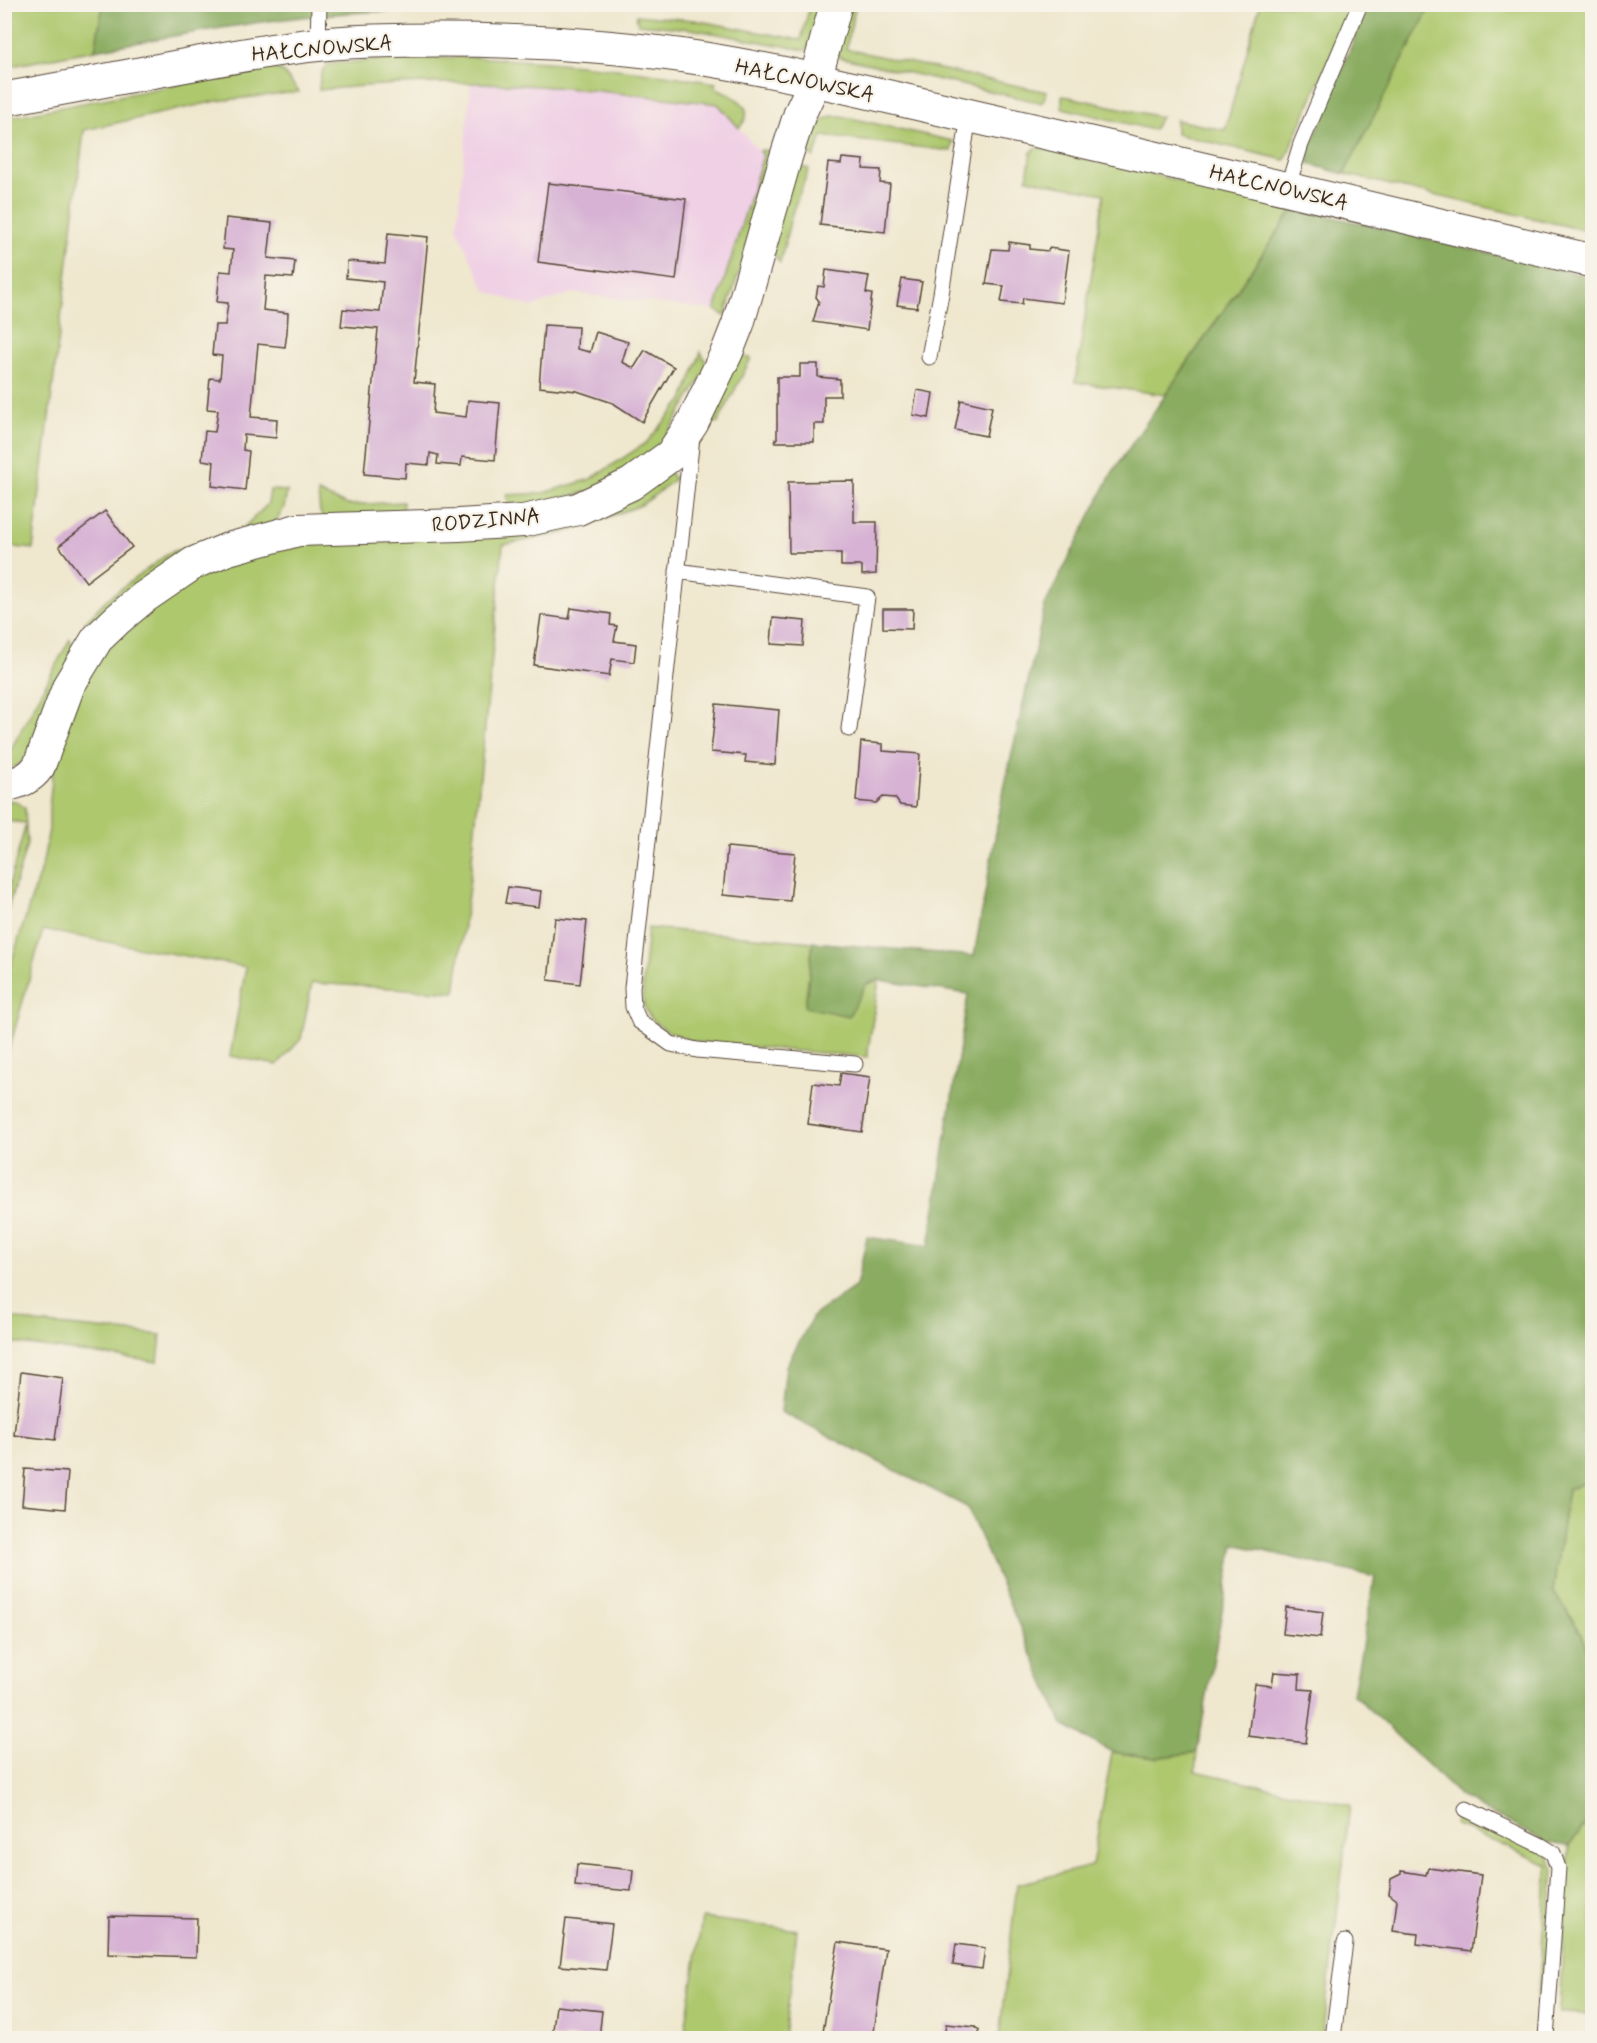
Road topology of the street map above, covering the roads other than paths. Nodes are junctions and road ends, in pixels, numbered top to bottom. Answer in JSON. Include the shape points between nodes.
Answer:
{"nodes":[{"id":1,"x":319,"y":4,"type":"edge"},
{"id":2,"x":836,"y":4,"type":"edge"},
{"id":3,"x":1360,"y":4,"type":"edge"},
{"id":4,"x":318,"y":44,"type":"junction"},
{"id":5,"x":815,"y":81,"type":"junction"},
{"id":6,"x":4,"y":99,"type":"edge"},
{"id":7,"x":969,"y":116,"type":"junction"},
{"id":8,"x":1287,"y":189,"type":"junction"},
{"id":9,"x":1593,"y":261,"type":"edge"},
{"id":10,"x":929,"y":357,"type":"dead end"},
{"id":11,"x":693,"y":422,"type":"junction"},
{"id":12,"x":677,"y":571,"type":"junction"},
{"id":13,"x":849,"y":729,"type":"dead end"},
{"id":14,"x":4,"y":786,"type":"edge"},
{"id":15,"x":855,"y":1064,"type":"dead end"},
{"id":16,"x":1466,"y":1809,"type":"dead end"},
{"id":17,"x":1345,"y":1942,"type":"dead end"},
{"id":18,"x":1333,"y":2038,"type":"edge"},
{"id":19,"x":1546,"y":2038,"type":"edge"}],
"edges":[{"from":1,"to":4,"type":"lane"},
{"from":2,"to":5,"type":"street","name":"RODZINNA"},
{"from":3,"to":8,"type":"lane","via":[[1301,144]]},
{"from":4,"to":5,"type":"street","name":"HAŁCNOWSKA","via":[[430,40],[564,44],[706,60]]},
{"from":4,"to":6,"type":"street","name":"HAŁCNOWSKA"},
{"from":5,"to":7,"type":"street","name":"HAŁCNOWSKA"},
{"from":5,"to":11,"type":"street","name":"RODZINNA","via":[[786,157],[738,324]]},
{"from":7,"to":8,"type":"street","name":"HAŁCNOWSKA"},
{"from":7,"to":10,"type":"lane"},
{"from":8,"to":9,"type":"street","name":"HAŁCNOWSKA"},
{"from":11,"to":12,"type":"lane"},
{"from":11,"to":14,"type":"street","name":"RODZINNA","via":[[671,455],[631,484],[578,509],[502,522],[298,530],[228,549],[194,564],[143,598],[97,639],[69,685],[39,766],[21,782]]},
{"from":12,"to":13,"type":"lane","via":[[867,597]]},
{"from":12,"to":15,"type":"lane","via":[[633,1007],[639,1021],[671,1044],[697,1050]]},
{"from":16,"to":19,"type":"lane","via":[[1553,1853],[1558,1868]]},
{"from":17,"to":18,"type":"lane"}]}
